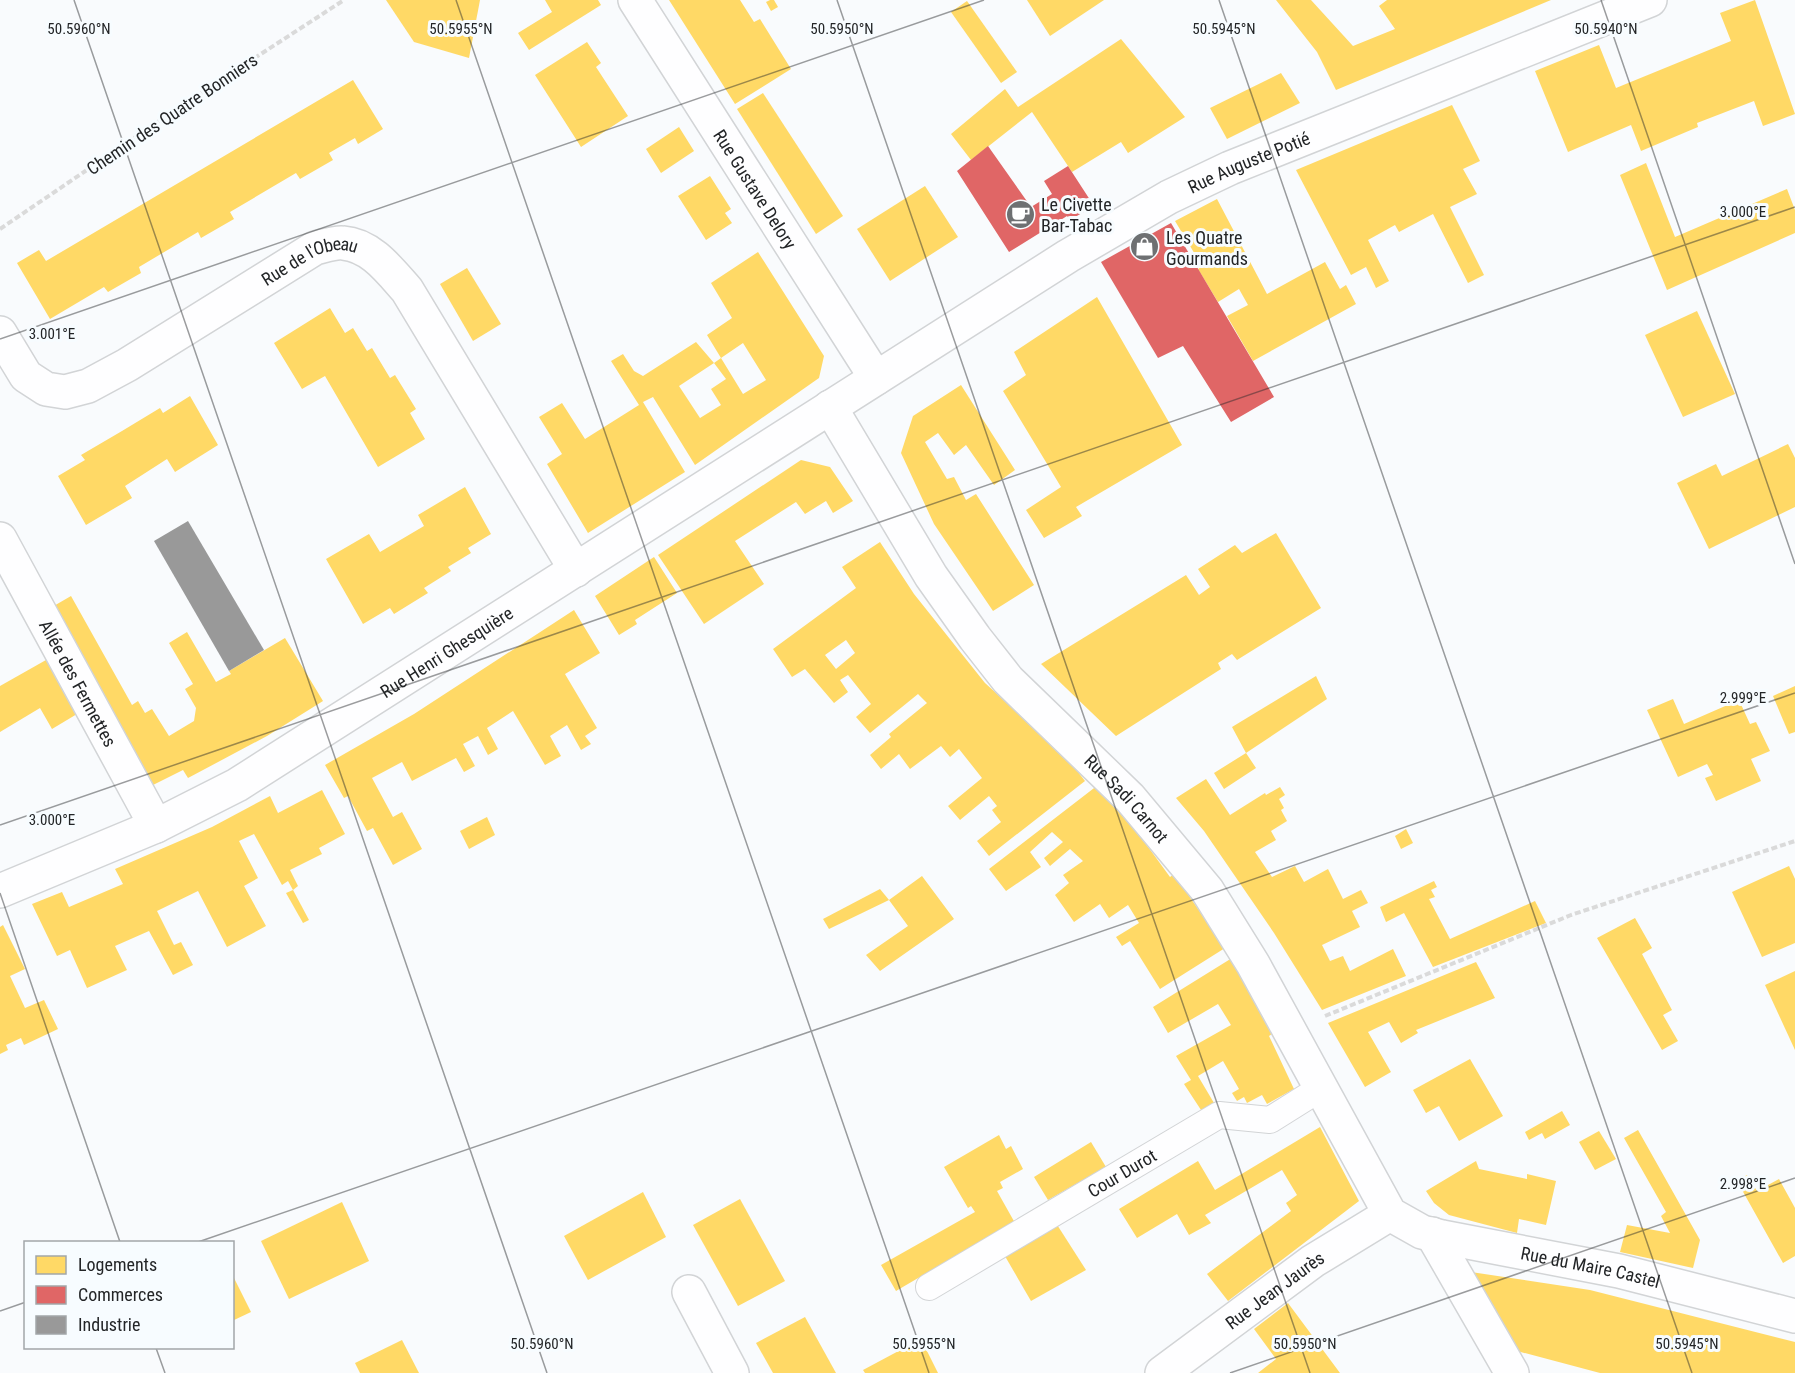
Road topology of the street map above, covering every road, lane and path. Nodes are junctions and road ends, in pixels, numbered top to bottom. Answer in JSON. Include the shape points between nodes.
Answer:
{"nodes":[{"id":1,"x":344,"y":0,"type":"edge"},
{"id":2,"x":635,"y":0,"type":"edge"},
{"id":3,"x":1650,"y":0,"type":"edge"},
{"id":4,"x":0,"y":229,"type":"edge"},
{"id":5,"x":0,"y":333,"type":"edge"},
{"id":6,"x":876,"y":378,"type":"junction"},
{"id":7,"x":830,"y":407,"type":"junction"},
{"id":8,"x":0,"y":539,"type":"edge"},
{"id":9,"x":576,"y":570,"type":"junction"},
{"id":10,"x":156,"y":826,"type":"junction"},
{"id":11,"x":1795,"y":840,"type":"edge"},
{"id":12,"x":0,"y":891,"type":"edge"},
{"id":13,"x":1288,"y":1031,"type":"junction"},
{"id":14,"x":1321,"y":1088,"type":"junction"},
{"id":15,"x":1390,"y":1214,"type":"junction"},
{"id":16,"x":1432,"y":1234,"type":"junction"},
{"id":17,"x":929,"y":1287,"type":"dead end"},
{"id":18,"x":689,"y":1292,"type":"dead end"},
{"id":19,"x":1795,"y":1316,"type":"edge"},
{"id":20,"x":732,"y":1373,"type":"edge"},
{"id":21,"x":1162,"y":1373,"type":"edge"},
{"id":22,"x":1512,"y":1373,"type":"edge"}],
"edges":[{"from":1,"to":4,"type":"path","name":"Chemin des Quatre Bonniers"},
{"from":2,"to":6,"type":"street","name":"Rue Gustave Delory"},
{"from":3,"to":6,"type":"street","name":"Rue Auguste Potié","via":[[1200,181],[1114,228]]},
{"from":5,"to":9,"type":"street","name":"Rue de l'Obeau","via":[[26,376],[46,389],[65,392],[88,386],[127,365],[315,248],[342,243],[363,248],[407,290]]},
{"from":6,"to":7,"type":"street","name":"Rue Henri Ghesquière"},
{"from":7,"to":9,"type":"street","name":"Rue Henri Ghesquière"},
{"from":7,"to":13,"type":"street","name":"Rue Sadi Carnot","via":[[930,576],[975,638],[1008,680],[1131,798],[1163,836],[1227,920]]},
{"from":8,"to":10,"type":"street","name":"Allée des Fermettes"},
{"from":9,"to":10,"type":"street","name":"Rue Henri Ghesquière","via":[[237,785]]},
{"from":10,"to":12,"type":"street","name":"Rue Henri Ghesquière"},
{"from":11,"to":13,"type":"path","via":[[1571,915]]},
{"from":13,"to":14,"type":"street","name":"Rue Sadi Carnot"},
{"from":14,"to":15,"type":"street","name":"Rue Sadi Carnot"},
{"from":14,"to":17,"type":"lane","name":"Cour Durot","via":[[1270,1120],[1219,1115]]},
{"from":15,"to":16,"type":"street","name":"Rue du Maire Castel"},
{"from":15,"to":21,"type":"street","name":"Rue Jean Jaurès","via":[[1313,1261]]},
{"from":16,"to":19,"type":"street","name":"Rue du Maire Castel","via":[[1619,1271]]},
{"from":16,"to":22,"type":"street"},
{"from":18,"to":20,"type":"street"}]}
